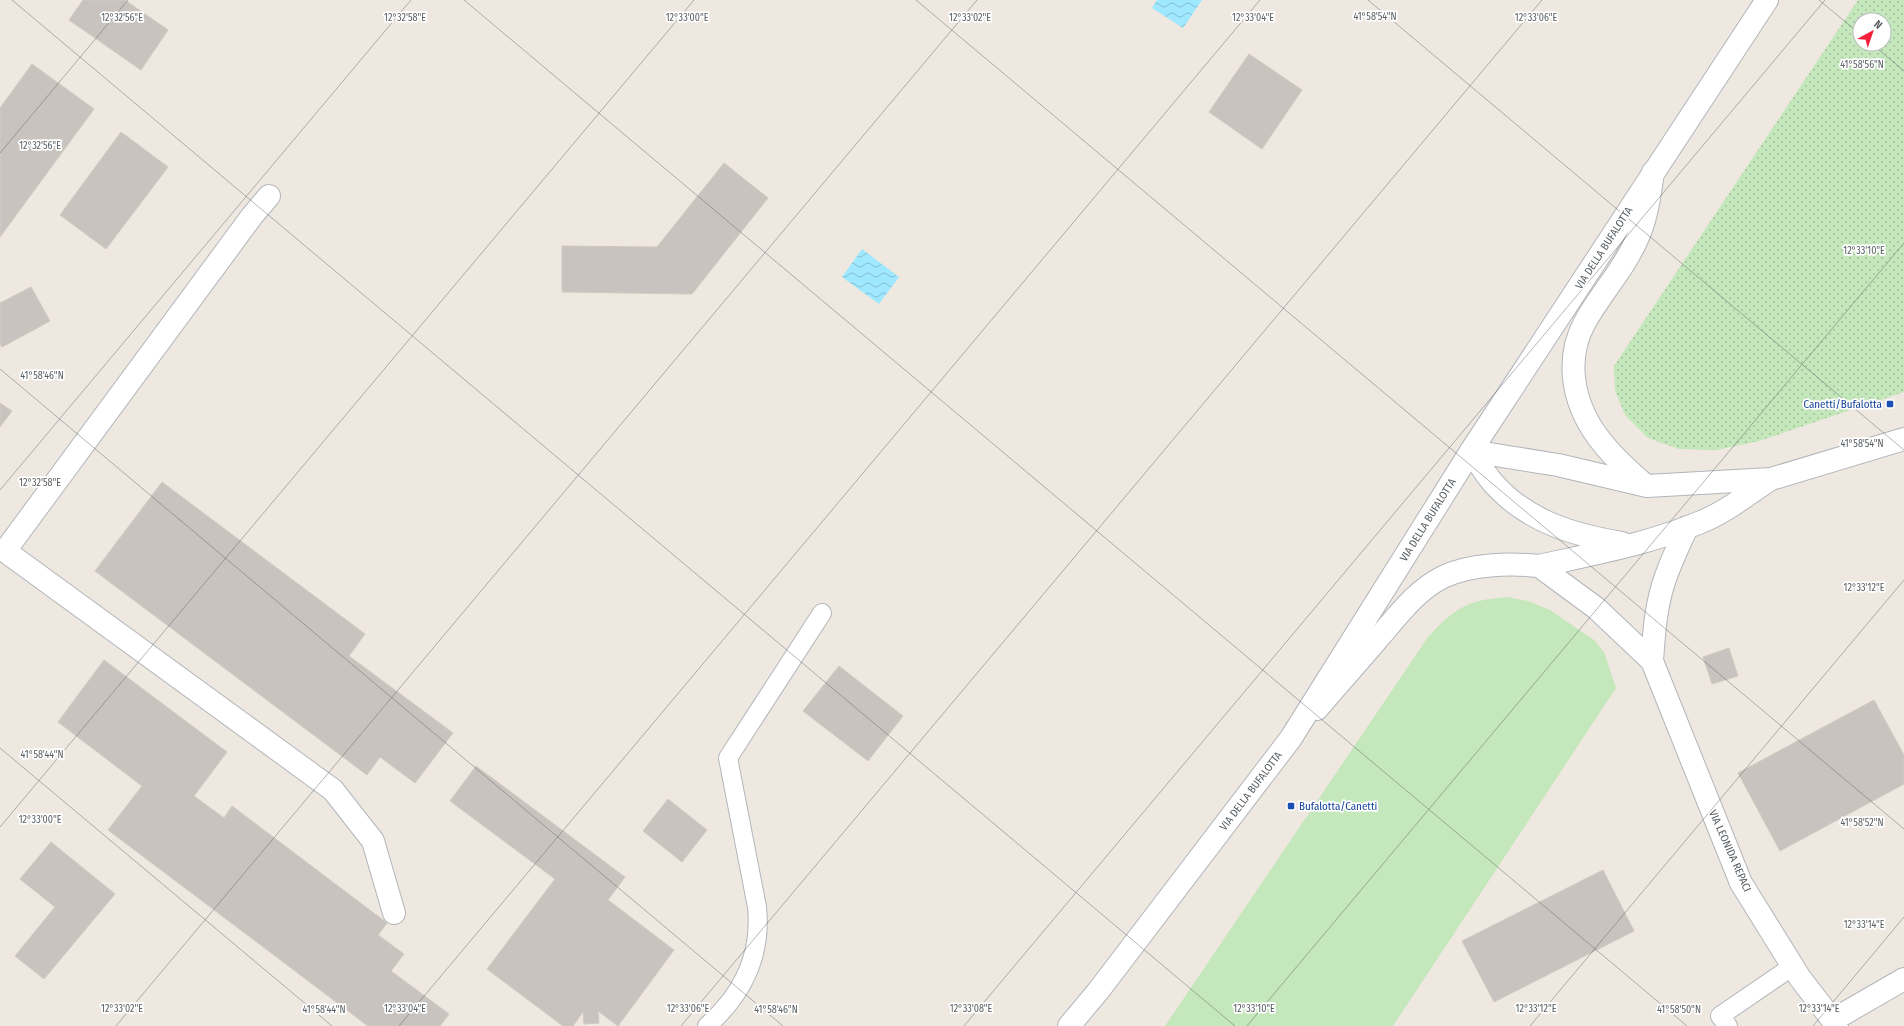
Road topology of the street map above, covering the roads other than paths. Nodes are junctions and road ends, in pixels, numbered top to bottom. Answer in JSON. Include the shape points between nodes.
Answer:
{"nodes":[{"id":1,"x":1767,"y":0,"type":"edge"},
{"id":2,"x":1653,"y":172,"type":"junction"},
{"id":3,"x":269,"y":196,"type":"dead end"},
{"id":4,"x":1904,"y":439,"type":"edge"},
{"id":5,"x":1471,"y":451,"type":"junction"},
{"id":6,"x":1771,"y":479,"type":"junction"},
{"id":7,"x":1647,"y":486,"type":"junction"},
{"id":8,"x":1687,"y":527,"type":"junction"},
{"id":9,"x":1634,"y":545,"type":"junction"},
{"id":10,"x":1539,"y":566,"type":"junction"},
{"id":11,"x":822,"y":613,"type":"dead end"},
{"id":12,"x":1652,"y":661,"type":"junction"},
{"id":13,"x":1291,"y":738,"type":"junction"},
{"id":14,"x":394,"y":913,"type":"dead end"},
{"id":15,"x":1793,"y":966,"type":"junction"},
{"id":16,"x":1904,"y":979,"type":"edge"},
{"id":17,"x":1835,"y":1023,"type":"edge"},
{"id":18,"x":707,"y":1026,"type":"edge"},
{"id":19,"x":1069,"y":1026,"type":"edge"},
{"id":20,"x":1728,"y":1026,"type":"edge"}],
"edges":[{"from":1,"to":2,"type":"street","name":"VIA DELLA BUFALOTTA"},
{"from":2,"to":5,"type":"street","name":"VIA DELLA BUFALOTTA"},
{"from":2,"to":7,"type":"street","via":[[1639,236],[1585,322],[1574,350],[1572,365],[1578,400],[1591,428],[1610,453]]},
{"from":3,"to":14,"type":"street","via":[[5,551],[333,790],[373,841]]},
{"from":4,"to":6,"type":"street"},
{"from":5,"to":7,"type":"street","via":[[1558,465]]},
{"from":5,"to":9,"type":"street","via":[[1493,483],[1523,510],[1567,531],[1589,538]]},
{"from":5,"to":13,"type":"street","name":"VIA DELLA BUFALOTTA"},
{"from":6,"to":7,"type":"street"},
{"from":6,"to":8,"type":"street","via":[[1716,515]]},
{"from":8,"to":9,"type":"street"},
{"from":8,"to":12,"type":"street","name":"VIA LEONIDA REPACI","via":[[1666,577],[1654,630]]},
{"from":9,"to":10,"type":"street"},
{"from":10,"to":12,"type":"street","name":"VIA LEONIDA REPACI","via":[[1596,608]]},
{"from":10,"to":13,"type":"street","via":[[1471,569],[1434,582],[1407,606]]},
{"from":11,"to":18,"type":"lane","via":[[728,758],[757,907],[758,927],[754,954],[746,977],[732,1000]]},
{"from":12,"to":15,"type":"street","name":"VIA LEONIDA REPACI","via":[[1741,883]]},
{"from":13,"to":19,"type":"street","name":"VIA DELLA BUFALOTTA"},
{"from":15,"to":17,"type":"street","name":"VIA LEONIDA REPACI"},
{"from":15,"to":20,"type":"lane","via":[[1720,1016]]},
{"from":16,"to":17,"type":"street"}]}
